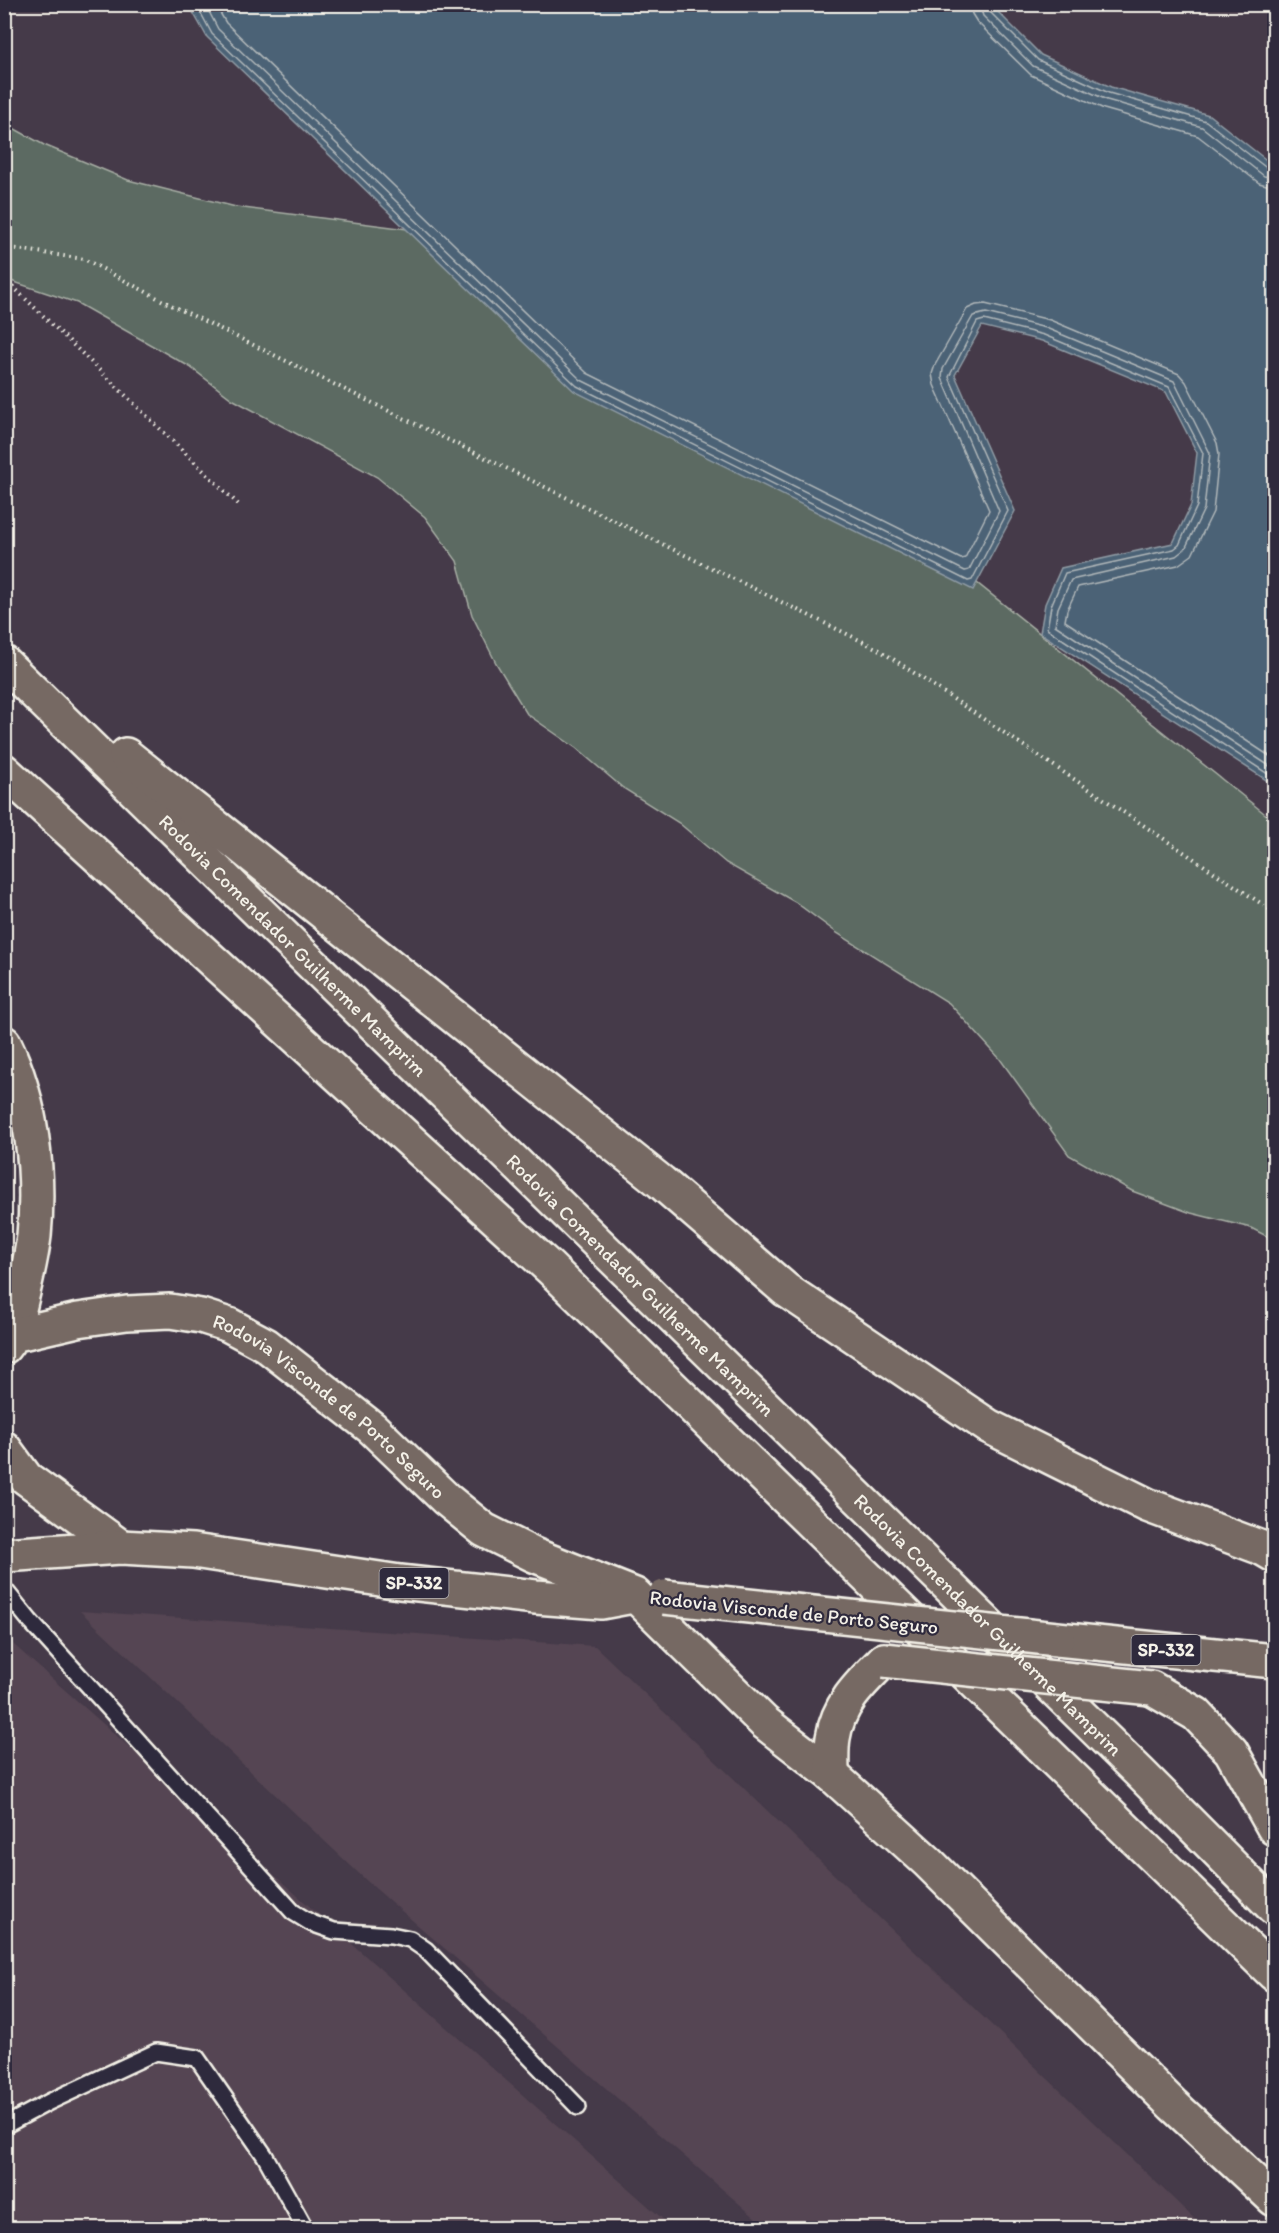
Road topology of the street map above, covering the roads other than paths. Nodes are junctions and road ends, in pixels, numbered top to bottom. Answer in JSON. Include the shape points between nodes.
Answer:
{"nodes":[{"id":1,"x":4,"y":660,"type":"edge"},
{"id":2,"x":4,"y":771,"type":"edge"},
{"id":3,"x":4,"y":1043,"type":"edge"},
{"id":4,"x":9,"y":1341,"type":"edge"},
{"id":5,"x":4,"y":1448,"type":"edge"},
{"id":6,"x":121,"y":1547,"type":"junction"},
{"id":7,"x":1275,"y":1555,"type":"edge"},
{"id":8,"x":4,"y":1556,"type":"edge"},
{"id":9,"x":4,"y":1589,"type":"edge"},
{"id":10,"x":650,"y":1596,"type":"junction"},
{"id":11,"x":1275,"y":1662,"type":"edge"},
{"id":12,"x":832,"y":1776,"type":"junction"},
{"id":13,"x":1275,"y":1828,"type":"edge"},
{"id":14,"x":1275,"y":1908,"type":"edge"},
{"id":15,"x":1275,"y":1974,"type":"edge"},
{"id":16,"x":578,"y":2106,"type":"dead end"},
{"id":17,"x":4,"y":2126,"type":"edge"},
{"id":18,"x":1275,"y":2199,"type":"edge"},
{"id":19,"x":305,"y":2229,"type":"edge"}],
"edges":[{"from":1,"to":7,"type":"main road","via":[[661,1182],[786,1290],[988,1426],[1147,1504]]},
{"from":1,"to":14,"type":"main road","name":"Rodovia Comendador Guilherme Mamprim"},
{"from":2,"to":15,"type":"main road","via":[[550,1268]]},
{"from":3,"to":4,"type":"main road","via":[[21,1088],[32,1139],[35,1183],[34,1236]]},
{"from":4,"to":10,"type":"main road","name":"Rodovia Visconde de Porto Seguro","number":"SP-332","via":[[78,1320],[127,1313],[170,1311],[229,1325],[302,1371],[372,1428],[484,1530],[534,1555]]},
{"from":5,"to":6,"type":"main road","via":[[26,1478]]},
{"from":6,"to":8,"type":"main road","name":"Rodovia Visconde de Porto Seguro","number":"SP-332"},
{"from":6,"to":10,"type":"main road","name":"Rodovia Visconde de Porto Seguro","number":"SP-332","via":[[193,1551],[536,1597],[600,1602]]},
{"from":9,"to":16,"type":"lane","via":[[293,1912],[334,1931],[410,1939],[426,1950]]},
{"from":10,"to":11,"type":"main road","name":"Rodovia Visconde de Porto Seguro","number":"SP-332","bridge":true},
{"from":10,"to":12,"type":"main road","via":[[764,1722]]},
{"from":12,"to":13,"type":"main road","bridge":true,"via":[[833,1738],[840,1715],[852,1694],[884,1660],[1151,1688],[1196,1714],[1231,1751]]},
{"from":12,"to":18,"type":"main road","via":[[928,1862],[1173,2105]]},
{"from":17,"to":19,"type":"lane","via":[[156,2052],[197,2058],[265,2156]]}]}
